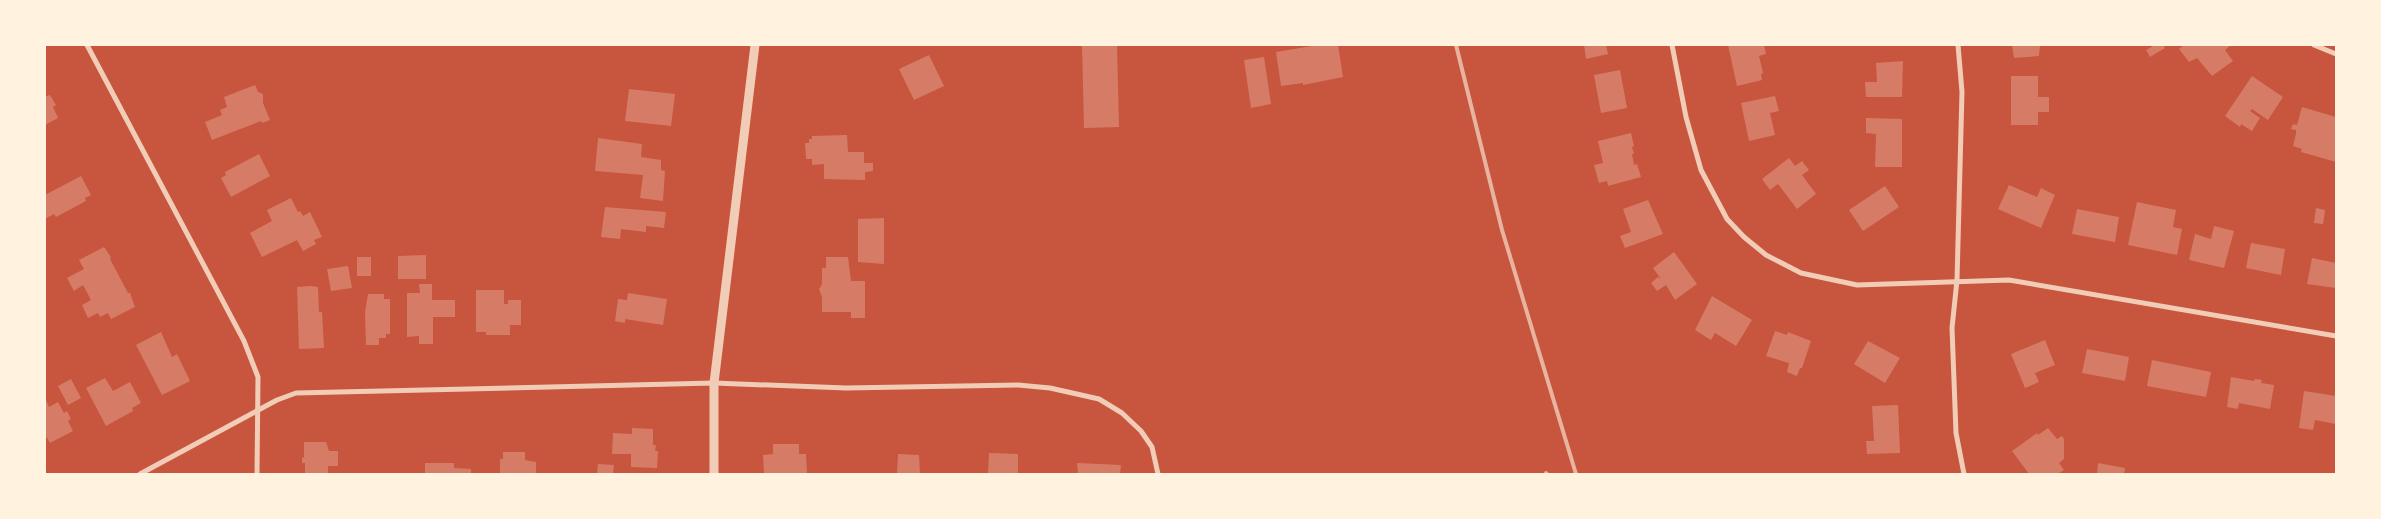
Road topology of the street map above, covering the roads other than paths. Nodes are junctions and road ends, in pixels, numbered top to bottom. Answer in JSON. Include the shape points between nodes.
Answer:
{"nodes":[{"id":1,"x":87,"y":45,"type":"edge"},
{"id":2,"x":755,"y":45,"type":"edge"},
{"id":3,"x":1672,"y":45,"type":"edge"},
{"id":4,"x":1958,"y":45,"type":"edge"},
{"id":5,"x":2314,"y":45,"type":"edge"},
{"id":6,"x":2336,"y":54,"type":"edge"},
{"id":7,"x":1957,"y":280,"type":"junction"},
{"id":8,"x":2336,"y":336,"type":"edge"},
{"id":9,"x":714,"y":383,"type":"junction"},
{"id":10,"x":258,"y":411,"type":"junction"},
{"id":11,"x":140,"y":474,"type":"edge"},
{"id":12,"x":257,"y":474,"type":"edge"},
{"id":13,"x":714,"y":474,"type":"edge"},
{"id":14,"x":1158,"y":474,"type":"edge"},
{"id":15,"x":1964,"y":474,"type":"edge"}],
"edges":[{"from":1,"to":10,"type":"street","via":[[244,341],[258,377]]},
{"from":2,"to":9,"type":"street"},
{"from":3,"to":7,"type":"street","via":[[1686,117],[1701,170],[1727,219],[1766,256],[1801,273],[1857,285]]},
{"from":4,"to":7,"type":"street","via":[[1962,92]]},
{"from":5,"to":6,"type":"street"},
{"from":7,"to":8,"type":"street","via":[[2009,280]]},
{"from":7,"to":15,"type":"street","via":[[1952,328],[1956,423]]},
{"from":9,"to":10,"type":"street","via":[[296,393]]},
{"from":9,"to":13,"type":"street"},
{"from":9,"to":14,"type":"street","via":[[846,388],[1018,385],[1050,388],[1099,399],[1122,412],[1152,447]]},
{"from":10,"to":11,"type":"street"},
{"from":10,"to":12,"type":"street"}]}
